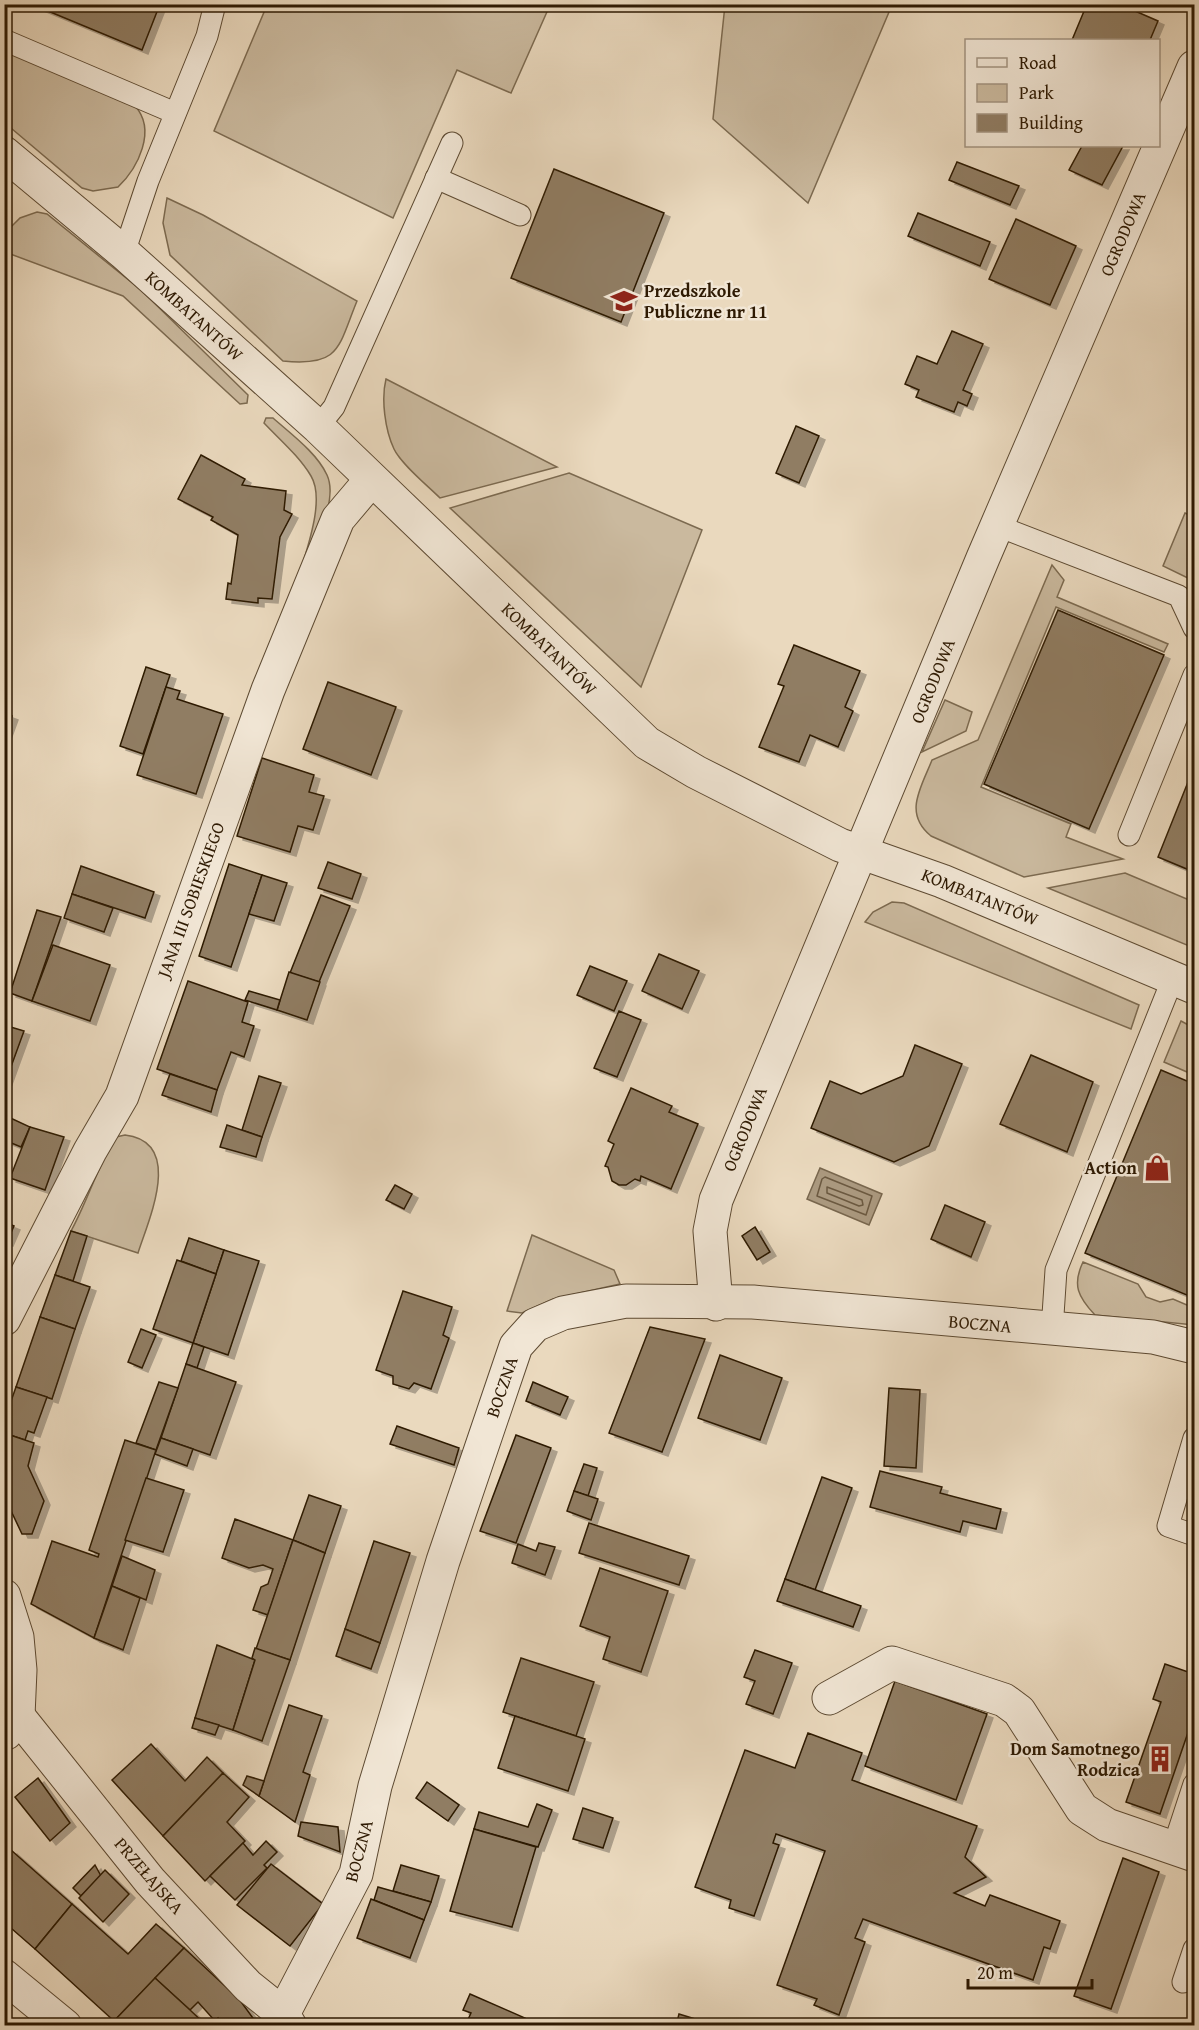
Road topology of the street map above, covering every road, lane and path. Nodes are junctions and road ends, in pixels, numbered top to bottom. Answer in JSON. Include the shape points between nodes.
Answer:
{"nodes":[{"id":1,"x":215,"y":4,"type":"edge"},
{"id":2,"x":4,"y":40,"type":"edge"},
{"id":3,"x":1194,"y":67,"type":"edge"},
{"id":4,"x":175,"y":113,"type":"junction"},
{"id":5,"x":452,"y":143,"type":"dead end"},
{"id":6,"x":1160,"y":147,"type":"edge"},
{"id":7,"x":1160,"y":147,"type":"edge"},
{"id":8,"x":4,"y":153,"type":"edge"},
{"id":9,"x":436,"y":178,"type":"junction"},
{"id":10,"x":520,"y":214,"type":"dead end"},
{"id":11,"x":124,"y":253,"type":"junction"},
{"id":12,"x":318,"y":427,"type":"junction"},
{"id":13,"x":372,"y":480,"type":"junction"},
{"id":14,"x":998,"y":526,"type":"junction"},
{"id":15,"x":1194,"y":628,"type":"edge"},
{"id":16,"x":1194,"y":675,"type":"edge"},
{"id":17,"x":1129,"y":836,"type":"dead end"},
{"id":18,"x":862,"y":852,"type":"junction"},
{"id":19,"x":1184,"y":982,"type":"edge"},
{"id":20,"x":716,"y":1304,"type":"junction"},
{"id":21,"x":4,"y":1319,"type":"edge"},
{"id":22,"x":1052,"y":1330,"type":"junction"},
{"id":23,"x":1194,"y":1347,"type":"edge"},
{"id":24,"x":1194,"y":1438,"type":"edge"},
{"id":25,"x":1194,"y":1535,"type":"edge"},
{"id":26,"x":4,"y":1596,"type":"edge"},
{"id":27,"x":829,"y":1698,"type":"dead end"},
{"id":28,"x":11,"y":1725,"type":"edge"},
{"id":29,"x":1194,"y":1784,"type":"edge"},
{"id":30,"x":1184,"y":1851,"type":"edge"},
{"id":31,"x":1194,"y":1949,"type":"edge"},
{"id":32,"x":4,"y":1976,"type":"edge"},
{"id":33,"x":1183,"y":1982,"type":"dead end"},
{"id":34,"x":287,"y":2020,"type":"edge"},
{"id":35,"x":65,"y":2025,"type":"edge"}],
"edges":[{"from":1,"to":4,"type":"lane","via":[[207,36]]},
{"from":2,"to":4,"type":"lane"},
{"from":3,"to":7,"type":"street","name":"OGRODOWA"},
{"from":4,"to":11,"type":"lane"},
{"from":5,"to":9,"type":"lane"},
{"from":6,"to":14,"type":"street","name":"OGRODOWA"},
{"from":8,"to":11,"type":"street","name":"KOMBATANTÓW"},
{"from":9,"to":10,"type":"lane"},
{"from":9,"to":12,"type":"lane","via":[[334,406]]},
{"from":11,"to":12,"type":"street","name":"KOMBATANTÓW"},
{"from":12,"to":13,"type":"street","name":"KOMBATANTÓW"},
{"from":13,"to":18,"type":"street","name":"KOMBATANTÓW","via":[[647,743],[783,817]]},
{"from":13,"to":21,"type":"street","name":"JANA III SOBIESKIEGO","via":[[338,519],[268,690],[122,1096]]},
{"from":14,"to":15,"type":"lane","via":[[1179,596]]},
{"from":14,"to":18,"type":"street","name":"OGRODOWA"},
{"from":16,"to":17,"type":"lane"},
{"from":18,"to":19,"type":"street","name":"KOMBATANTÓW","via":[[942,881]]},
{"from":18,"to":20,"type":"street","name":"OGRODOWA","via":[[716,1200],[710,1231]]},
{"from":19,"to":22,"type":"lane","via":[[1056,1270]]},
{"from":20,"to":22,"type":"street","name":"BOCZNA","via":[[753,1302]]},
{"from":20,"to":34,"type":"street","name":"BOCZNA","via":[[626,1301],[563,1313],[535,1325],[516,1346],[443,1562],[375,1786],[356,1874]]},
{"from":22,"to":23,"type":"street","name":"BOCZNA","via":[[1153,1337]]},
{"from":24,"to":25,"type":"lane","via":[[1168,1526]]},
{"from":26,"to":28,"type":"street","name":"PRZEŁAJSKA","via":[[20,1670]]},
{"from":27,"to":30,"type":"street","via":[[892,1663],[1004,1700],[1019,1711],[1082,1809],[1107,1825]]},
{"from":28,"to":34,"type":"street","name":"PRZEŁAJSKA","via":[[248,1986]]},
{"from":29,"to":30,"type":"lane"},
{"from":31,"to":33,"type":"lane"},
{"from":32,"to":35,"type":"street"}]}
